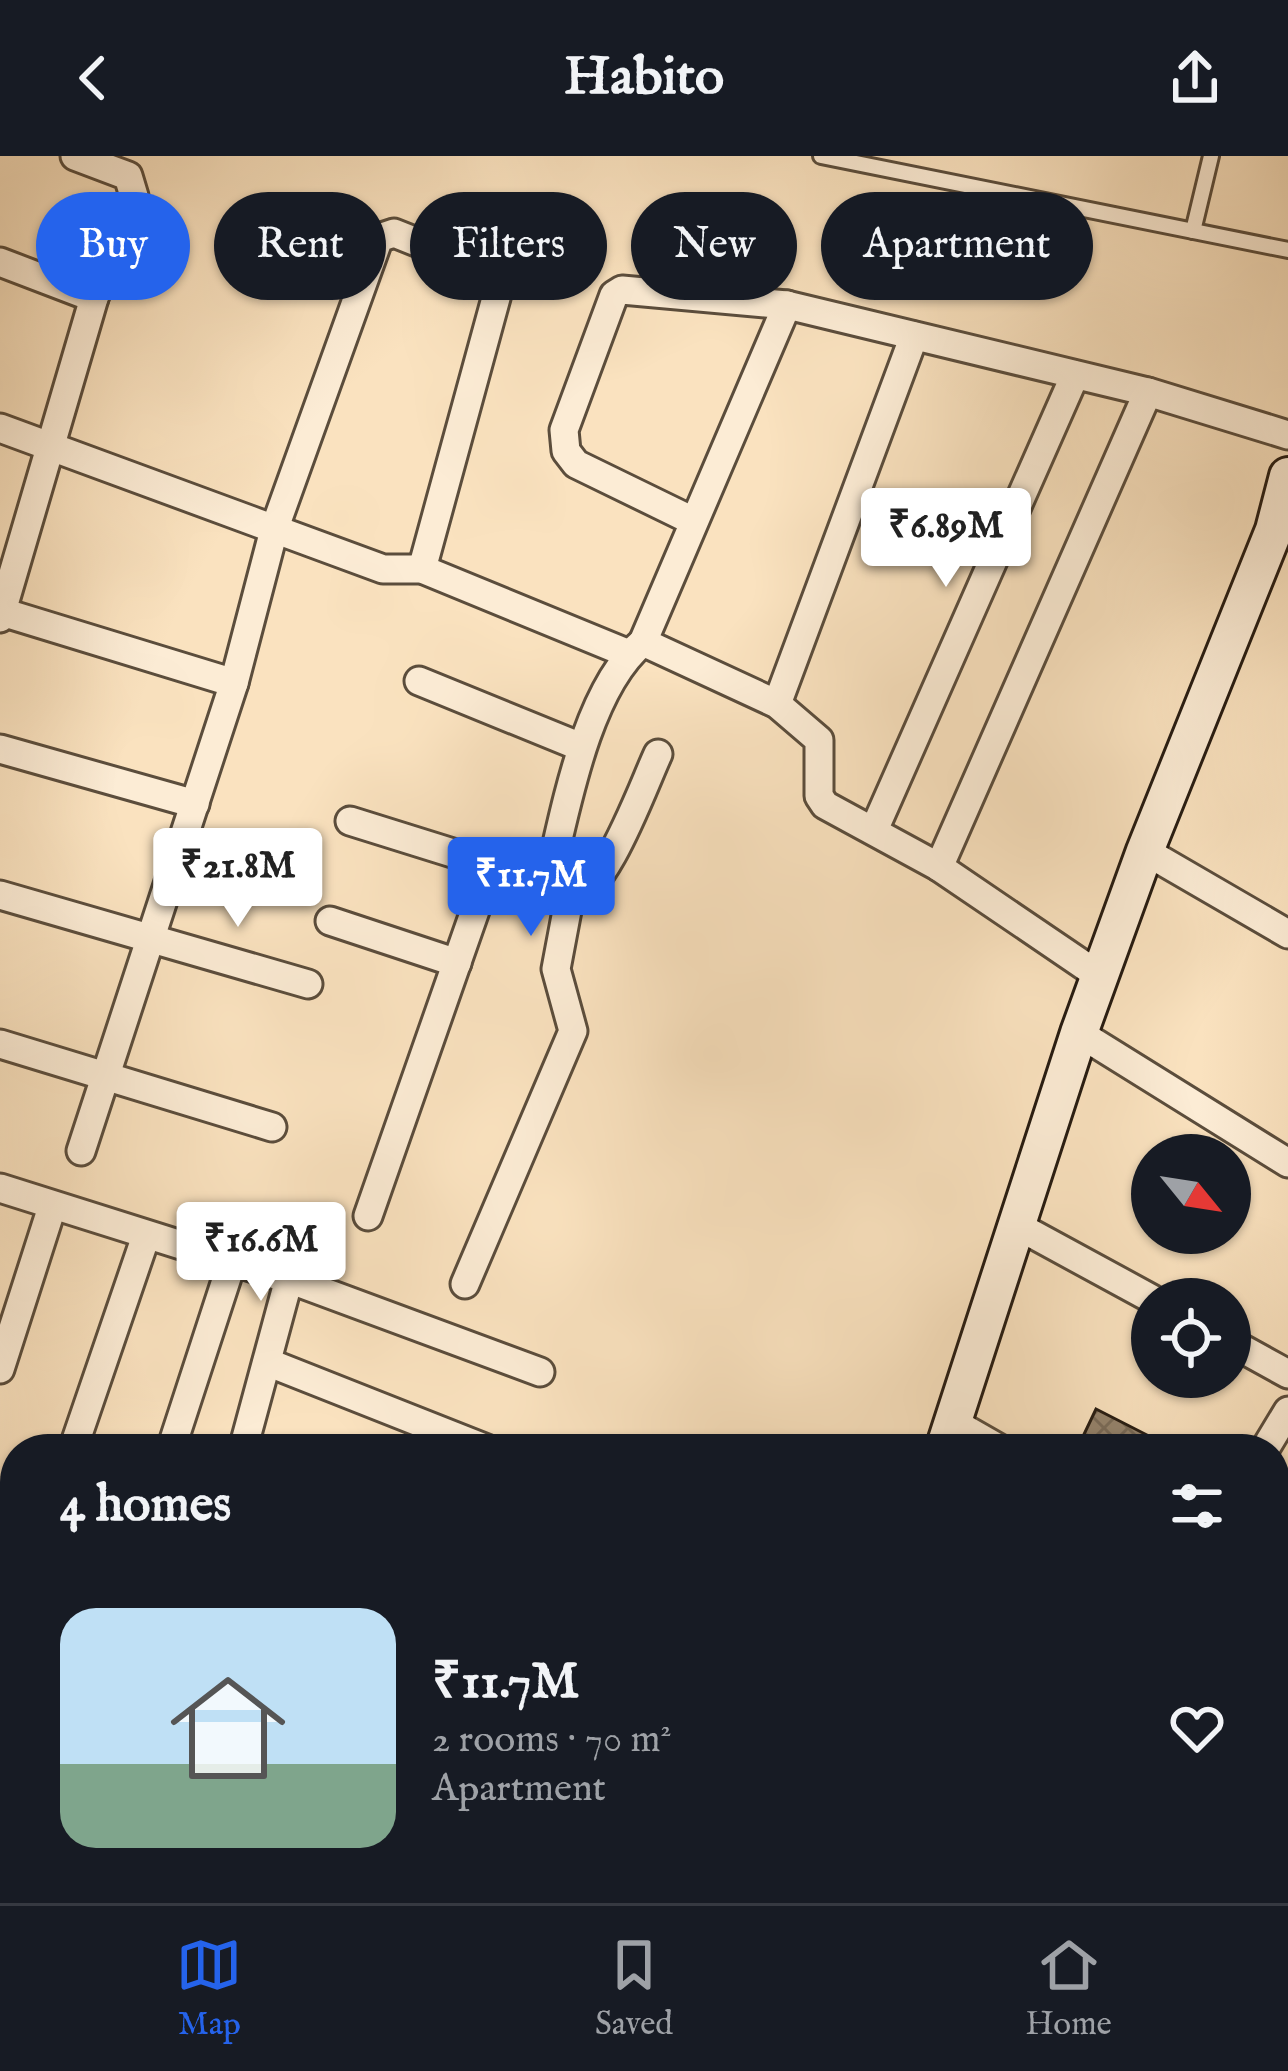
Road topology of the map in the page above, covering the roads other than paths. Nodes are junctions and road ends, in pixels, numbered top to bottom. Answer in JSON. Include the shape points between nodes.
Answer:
{"nodes":[{"id":1,"x":75,"y":156,"type":"edge"},
{"id":2,"x":820,"y":156,"type":"edge"},
{"id":3,"x":1210,"y":156,"type":"edge"},
{"id":4,"x":131,"y":192,"type":"edge"},
{"id":5,"x":1193,"y":231,"type":"junction"},
{"id":6,"x":1288,"y":250,"type":"edge"},
{"id":7,"x":0,"y":262,"type":"edge"},
{"id":8,"x":36,"y":276,"type":"edge"},
{"id":9,"x":93,"y":300,"type":"edge"},
{"id":10,"x":787,"y":305,"type":"junction"},
{"id":11,"x":914,"y":336,"type":"junction"},
{"id":12,"x":1075,"y":375,"type":"junction"},
{"id":13,"x":1148,"y":392,"type":"junction"},
{"id":14,"x":0,"y":428,"type":"edge"},
{"id":15,"x":1288,"y":435,"type":"edge"},
{"id":16,"x":48,"y":446,"type":"junction"},
{"id":17,"x":1288,"y":476,"type":"edge"},
{"id":18,"x":693,"y":521,"type":"junction"},
{"id":19,"x":274,"y":530,"type":"junction"},
{"id":20,"x":1281,"y":533,"type":"edge"},
{"id":21,"x":422,"y":569,"type":"junction"},
{"id":22,"x":3,"y":599,"type":"edge"},
{"id":23,"x":636,"y":648,"type":"junction"},
{"id":24,"x":419,"y":681,"type":"dead end"},
{"id":25,"x":234,"y":683,"type":"junction"},
{"id":26,"x":777,"y":704,"type":"junction"},
{"id":27,"x":581,"y":747,"type":"junction"},
{"id":28,"x":0,"y":749,"type":"edge"},
{"id":29,"x":658,"y":754,"type":"dead end"},
{"id":30,"x":195,"y":804,"type":"junction"},
{"id":31,"x":350,"y":821,"type":"dead end"},
{"id":32,"x":874,"y":830,"type":"junction"},
{"id":33,"x":1145,"y":851,"type":"junction"},
{"id":34,"x":491,"y":865,"type":"junction"},
{"id":35,"x":939,"y":867,"type":"junction"},
{"id":36,"x":558,"y":891,"type":"junction"},
{"id":37,"x":0,"y":895,"type":"edge"},
{"id":38,"x":330,"y":921,"type":"dead end"},
{"id":39,"x":1288,"y":934,"type":"edge"},
{"id":40,"x":151,"y":937,"type":"junction"},
{"id":41,"x":457,"y":963,"type":"junction"},
{"id":42,"x":1101,"y":977,"type":"junction"},
{"id":43,"x":308,"y":984,"type":"dead end"},
{"id":44,"x":1079,"y":1033,"type":"junction"},
{"id":45,"x":0,"y":1044,"type":"edge"},
{"id":46,"x":106,"y":1075,"type":"junction"},
{"id":47,"x":272,"y":1127,"type":"dead end"},
{"id":48,"x":81,"y":1151,"type":"dead end"},
{"id":49,"x":1288,"y":1163,"type":"edge"},
{"id":50,"x":0,"y":1188,"type":"edge"},
{"id":51,"x":52,"y":1207,"type":"junction"},
{"id":52,"x":368,"y":1216,"type":"dead end"},
{"id":53,"x":1016,"y":1225,"type":"junction"},
{"id":54,"x":146,"y":1236,"type":"junction"},
{"id":55,"x":232,"y":1262,"type":"junction"},
{"id":56,"x":290,"y":1279,"type":"junction"},
{"id":57,"x":465,"y":1284,"type":"dead end"},
{"id":58,"x":1131,"y":1288,"type":"edge"},
{"id":59,"x":1251,"y":1354,"type":"edge"},
{"id":60,"x":266,"y":1362,"type":"junction"},
{"id":61,"x":0,"y":1369,"type":"edge"},
{"id":62,"x":540,"y":1372,"type":"dead end"},
{"id":63,"x":1288,"y":1374,"type":"edge"},
{"id":64,"x":78,"y":1434,"type":"edge"},
{"id":65,"x":176,"y":1434,"type":"edge"},
{"id":66,"x":247,"y":1434,"type":"edge"},
{"id":67,"x":449,"y":1434,"type":"edge"},
{"id":68,"x":947,"y":1434,"type":"edge"}],
"edges":[{"from":1,"to":4,"type":"street","via":[[134,184]]},
{"from":2,"to":5,"type":"lane"},
{"from":3,"to":5,"type":"lane"},
{"from":5,"to":6,"type":"lane"},
{"from":7,"to":8,"type":"street"},
{"from":9,"to":16,"type":"street"},
{"from":10,"to":11,"type":"street"},
{"from":10,"to":18,"type":"street"},
{"from":10,"to":18,"type":"street","via":[[622,290],[614,296],[564,430],[566,451],[576,464]]},
{"from":11,"to":12,"type":"street"},
{"from":11,"to":26,"type":"street"},
{"from":12,"to":13,"type":"street"},
{"from":12,"to":32,"type":"street"},
{"from":13,"to":15,"type":"street"},
{"from":13,"to":35,"type":"street"},
{"from":14,"to":16,"type":"street"},
{"from":16,"to":19,"type":"street"},
{"from":16,"to":22,"type":"street"},
{"from":17,"to":20,"type":"street"},
{"from":18,"to":23,"type":"street"},
{"from":19,"to":21,"type":"street","via":[[383,569]]},
{"from":19,"to":21,"type":"street","via":[[380,238],[394,233],[497,272],[502,283]]},
{"from":19,"to":25,"type":"street"},
{"from":20,"to":33,"type":"street"},
{"from":21,"to":23,"type":"street"},
{"from":22,"to":25,"type":"street"},
{"from":23,"to":26,"type":"street"},
{"from":23,"to":27,"type":"street"},
{"from":24,"to":27,"type":"street"},
{"from":25,"to":30,"type":"street"},
{"from":26,"to":32,"type":"street","via":[[820,740],[821,800]]},
{"from":27,"to":36,"type":"street"},
{"from":28,"to":30,"type":"street"},
{"from":29,"to":36,"type":"street","via":[[585,896]]},
{"from":30,"to":40,"type":"street"},
{"from":31,"to":34,"type":"street"},
{"from":32,"to":35,"type":"street"},
{"from":33,"to":39,"type":"street"},
{"from":33,"to":42,"type":"street"},
{"from":34,"to":36,"type":"street"},
{"from":34,"to":41,"type":"street"},
{"from":35,"to":42,"type":"street"},
{"from":36,"to":57,"type":"street","via":[[556,969],[573,1030]]},
{"from":37,"to":40,"type":"street"},
{"from":38,"to":41,"type":"street"},
{"from":40,"to":43,"type":"street"},
{"from":40,"to":46,"type":"street"},
{"from":41,"to":52,"type":"street"},
{"from":42,"to":44,"type":"street"},
{"from":44,"to":49,"type":"street"},
{"from":44,"to":53,"type":"street"},
{"from":45,"to":46,"type":"street"},
{"from":46,"to":47,"type":"street"},
{"from":46,"to":48,"type":"street"},
{"from":50,"to":51,"type":"street"},
{"from":51,"to":54,"type":"street"},
{"from":51,"to":61,"type":"street"},
{"from":53,"to":58,"type":"street"},
{"from":53,"to":68,"type":"street"},
{"from":54,"to":55,"type":"street"},
{"from":54,"to":64,"type":"street"},
{"from":55,"to":56,"type":"street"},
{"from":55,"to":65,"type":"street"},
{"from":56,"to":60,"type":"street"},
{"from":56,"to":62,"type":"street"},
{"from":59,"to":63,"type":"street"},
{"from":60,"to":66,"type":"street"},
{"from":60,"to":67,"type":"street"}]}
